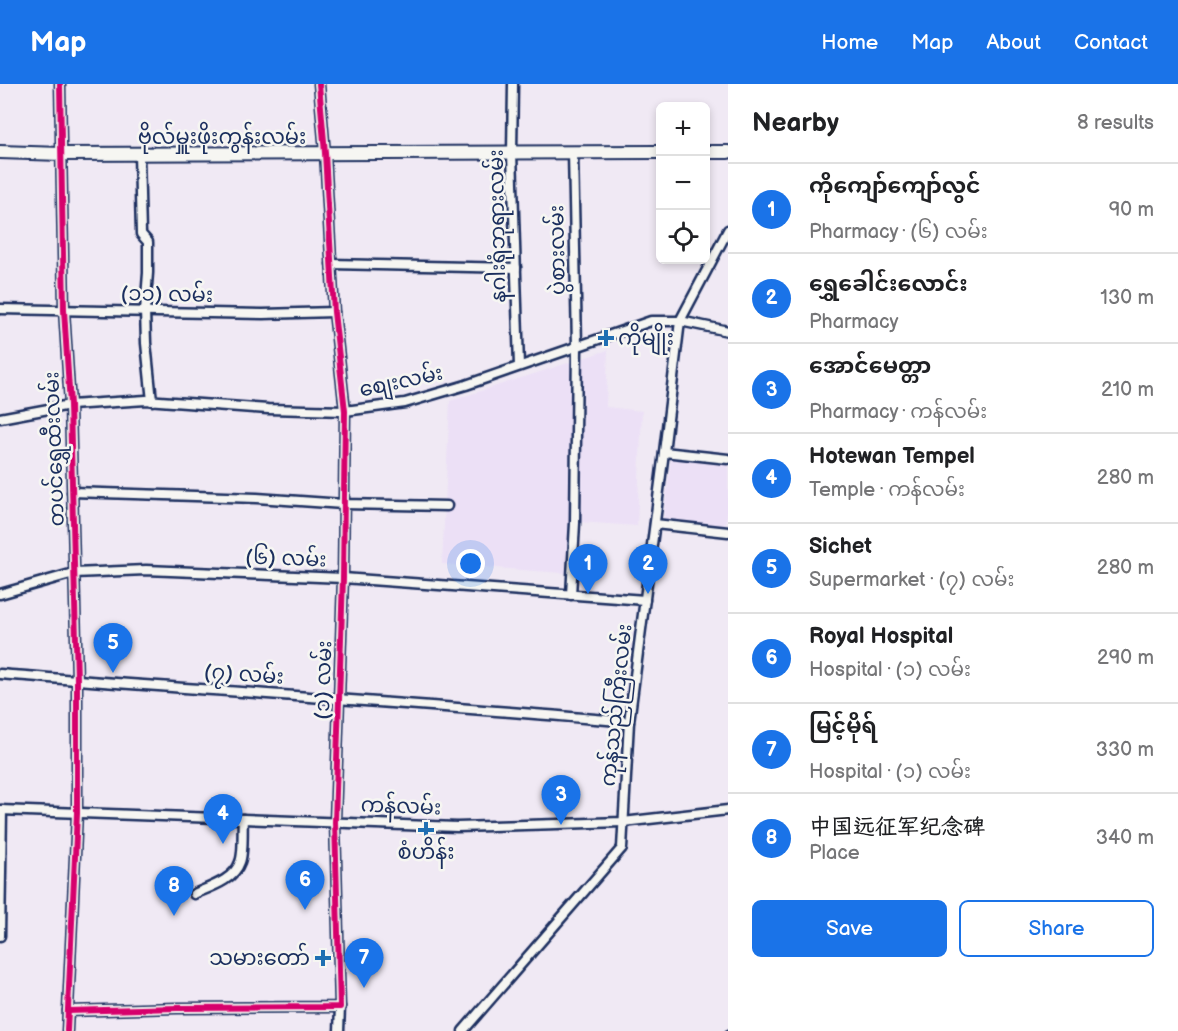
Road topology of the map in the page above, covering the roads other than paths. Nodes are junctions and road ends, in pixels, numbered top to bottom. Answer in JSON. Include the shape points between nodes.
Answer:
{"nodes":[{"id":1,"x":60,"y":84,"type":"edge"},
{"id":2,"x":319,"y":84,"type":"edge"},
{"id":3,"x":513,"y":84,"type":"edge"},
{"id":4,"x":0,"y":152,"type":"edge"},
{"id":5,"x":573,"y":152,"type":"junction"},
{"id":6,"x":656,"y":152,"type":"edge"},
{"id":7,"x":710,"y":152,"type":"edge"},
{"id":8,"x":728,"y":152,"type":"edge"},
{"id":9,"x":325,"y":153,"type":"junction"},
{"id":10,"x":512,"y":153,"type":"junction"},
{"id":11,"x":61,"y":154,"type":"junction"},
{"id":12,"x":139,"y":154,"type":"junction"},
{"id":13,"x":728,"y":230,"type":"edge"},
{"id":14,"x":331,"y":264,"type":"junction"},
{"id":15,"x":516,"y":268,"type":"junction"},
{"id":16,"x":0,"y":309,"type":"edge"},
{"id":17,"x":64,"y":310,"type":"junction"},
{"id":18,"x":145,"y":311,"type":"junction"},
{"id":19,"x":334,"y":312,"type":"junction"},
{"id":20,"x":680,"y":321,"type":"junction"},
{"id":21,"x":728,"y":331,"type":"edge"},
{"id":22,"x":577,"y":346,"type":"junction"},
{"id":23,"x":519,"y":366,"type":"junction"},
{"id":24,"x":152,"y":400,"type":"junction"},
{"id":25,"x":70,"y":405,"type":"junction"},
{"id":26,"x":345,"y":411,"type":"junction"},
{"id":27,"x":0,"y":418,"type":"edge"},
{"id":28,"x":664,"y":452,"type":"junction"},
{"id":29,"x":728,"y":459,"type":"edge"},
{"id":30,"x":72,"y":492,"type":"junction"},
{"id":31,"x":343,"y":504,"type":"junction"},
{"id":32,"x":447,"y":506,"type":"dead end"},
{"id":33,"x":655,"y":524,"type":"junction"},
{"id":34,"x":728,"y":532,"type":"edge"},
{"id":35,"x":74,"y":573,"type":"junction"},
{"id":36,"x":342,"y":578,"type":"junction"},
{"id":37,"x":0,"y":594,"type":"edge"},
{"id":38,"x":571,"y":595,"type":"junction"},
{"id":39,"x":645,"y":600,"type":"junction"},
{"id":40,"x":0,"y":674,"type":"edge"},
{"id":41,"x":77,"y":680,"type":"junction"},
{"id":42,"x":339,"y":699,"type":"junction"},
{"id":43,"x":629,"y":722,"type":"junction"},
{"id":44,"x":1,"y":810,"type":"edge"},
{"id":45,"x":728,"y":810,"type":"edge"},
{"id":46,"x":77,"y":813,"type":"junction"},
{"id":47,"x":243,"y":819,"type":"junction"},
{"id":48,"x":335,"y":822,"type":"junction"},
{"id":49,"x":623,"y":822,"type":"junction"},
{"id":50,"x":194,"y":894,"type":"dead end"},
{"id":51,"x":0,"y":936,"type":"edge"},
{"id":52,"x":340,"y":1007,"type":"junction"},
{"id":53,"x":68,"y":1011,"type":"junction"},
{"id":54,"x":67,"y":1031,"type":"edge"},
{"id":55,"x":339,"y":1031,"type":"edge"},
{"id":56,"x":463,"y":1031,"type":"edge"}],
"edges":[{"from":1,"to":11,"type":"street","name":"တပင်ရွှေထီးလမ်း"},
{"from":2,"to":9,"type":"street","name":"(၁) လမ်း"},
{"from":3,"to":10,"type":"street","name":"နဂါးရုံဘုရားလမ်း"},
{"from":4,"to":11,"type":"street","name":"ဗိုလ်မှူးဖိုးကွန်းလမ်း"},
{"from":5,"to":6,"type":"street","name":"ဗိုလ်မှူးဖိုးကွန်းလမ်း"},
{"from":5,"to":10,"type":"street","name":"ဗိုလ်မှူးဖိုးကွန်းလမ်း"},
{"from":5,"to":22,"type":"street","name":"ပွဲစားလမ်း"},
{"from":7,"to":8,"type":"street"},
{"from":9,"to":10,"type":"street","name":"ဗိုလ်မှူးဖိုးကွန်းလမ်း"},
{"from":9,"to":12,"type":"street","name":"ဗိုလ်မှူးဖိုးကွန်းလမ်း"},
{"from":9,"to":14,"type":"street","name":"(၁) လမ်း"},
{"from":10,"to":15,"type":"street","name":"နဂါးရုံဘုရားလမ်း"},
{"from":11,"to":12,"type":"street","name":"ဗိုလ်မှူးဖိုးကွန်းလမ်း"},
{"from":11,"to":17,"type":"street","name":"တပင်ရွှေထီးလမ်း"},
{"from":12,"to":18,"type":"street","via":[[141,234],[148,242]]},
{"from":13,"to":20,"type":"street","name":"ကုန်သည်ကြီးလမ်း"},
{"from":14,"to":15,"type":"street"},
{"from":14,"to":19,"type":"street","name":"(၁) လမ်း"},
{"from":15,"to":23,"type":"street","name":"နဂါးရုံဘုရားလမ်း"},
{"from":16,"to":17,"type":"street","name":"(၁၁) လမ်း"},
{"from":17,"to":18,"type":"street","name":"(၁၁) လမ်း"},
{"from":17,"to":25,"type":"street","name":"တပင်ရွှေထီးလမ်း"},
{"from":18,"to":19,"type":"street","name":"(၁၁) လမ်း","via":[[263,315]]},
{"from":18,"to":24,"type":"street"},
{"from":19,"to":26,"type":"street","name":"(၁) လမ်း"},
{"from":20,"to":21,"type":"street","name":"စျေးလမ်း"},
{"from":20,"to":22,"type":"street","name":"စျေးလမ်း","via":[[651,321]]},
{"from":20,"to":28,"type":"street","name":"ကုန်သည်ကြီးလမ်း"},
{"from":22,"to":23,"type":"street","name":"စျေးလမ်း"},
{"from":22,"to":38,"type":"street","name":"ပွဲစားလမ်း"},
{"from":23,"to":26,"type":"street","name":"စျေးလမ်း","via":[[405,403]]},
{"from":24,"to":25,"type":"street","name":"စျေးလမ်း"},
{"from":24,"to":26,"type":"street","name":"စျေးလမ်း"},
{"from":25,"to":27,"type":"street","name":"စျေးလမ်း"},
{"from":25,"to":30,"type":"street","name":"တပင်ရွှေထီးလမ်း"},
{"from":26,"to":31,"type":"street","name":"(၁) လမ်း"},
{"from":28,"to":29,"type":"street"},
{"from":28,"to":33,"type":"street","name":"ကုန်သည်ကြီးလမ်း"},
{"from":30,"to":31,"type":"street"},
{"from":30,"to":35,"type":"street","name":"တပင်ရွှေထီးလမ်း"},
{"from":31,"to":32,"type":"street"},
{"from":31,"to":36,"type":"street","name":"(၁) လမ်း"},
{"from":33,"to":34,"type":"street"},
{"from":33,"to":39,"type":"street","name":"ကုန်သည်ကြီးလမ်း"},
{"from":35,"to":36,"type":"street","name":"(၆) လမ်း","via":[[146,570]]},
{"from":35,"to":37,"type":"street","name":"(၆) လမ်း"},
{"from":35,"to":41,"type":"street","name":"တပင်ရွှေထီးလမ်း"},
{"from":36,"to":38,"type":"street","name":"(၆) လမ်း"},
{"from":36,"to":42,"type":"street","name":"(၁) လမ်း"},
{"from":38,"to":39,"type":"street","name":"(၆) လမ်း"},
{"from":39,"to":43,"type":"street","name":"ကုန်သည်ကြီးလမ်း"},
{"from":40,"to":41,"type":"street","name":"(၇) လမ်း"},
{"from":41,"to":42,"type":"street","name":"(၇) လမ်း"},
{"from":41,"to":46,"type":"street","name":"တပင်ရွှေထီးလမ်း"},
{"from":42,"to":43,"type":"street","name":"(၇) လမ်း"},
{"from":42,"to":48,"type":"street","name":"(၁) လမ်း"},
{"from":43,"to":49,"type":"street","name":"ကုန်သည်ကြီးလမ်း"},
{"from":44,"to":46,"type":"street","name":"ကန်လမ်း"},
{"from":44,"to":51,"type":"street"},
{"from":45,"to":49,"type":"street","name":"ကန်လမ်း"},
{"from":46,"to":47,"type":"street","name":"ကန်လမ်း"},
{"from":46,"to":53,"type":"street","name":"တပင်ရွှေထီးလမ်း"},
{"from":47,"to":48,"type":"street","name":"ကန်လမ်း"},
{"from":47,"to":50,"type":"street","via":[[241,861],[237,868],[226,880]]},
{"from":48,"to":49,"type":"street","name":"ကန်လမ်း","via":[[457,826]]},
{"from":48,"to":52,"type":"street","name":"(၁) လမ်း"},
{"from":49,"to":56,"type":"street","name":"ကုန်သည်ကြီးလမ်း","via":[[622,848]]},
{"from":52,"to":53,"type":"street"},
{"from":52,"to":55,"type":"street"},
{"from":53,"to":54,"type":"street","name":"တပင်ရွှေထီးလမ်း"}]}
